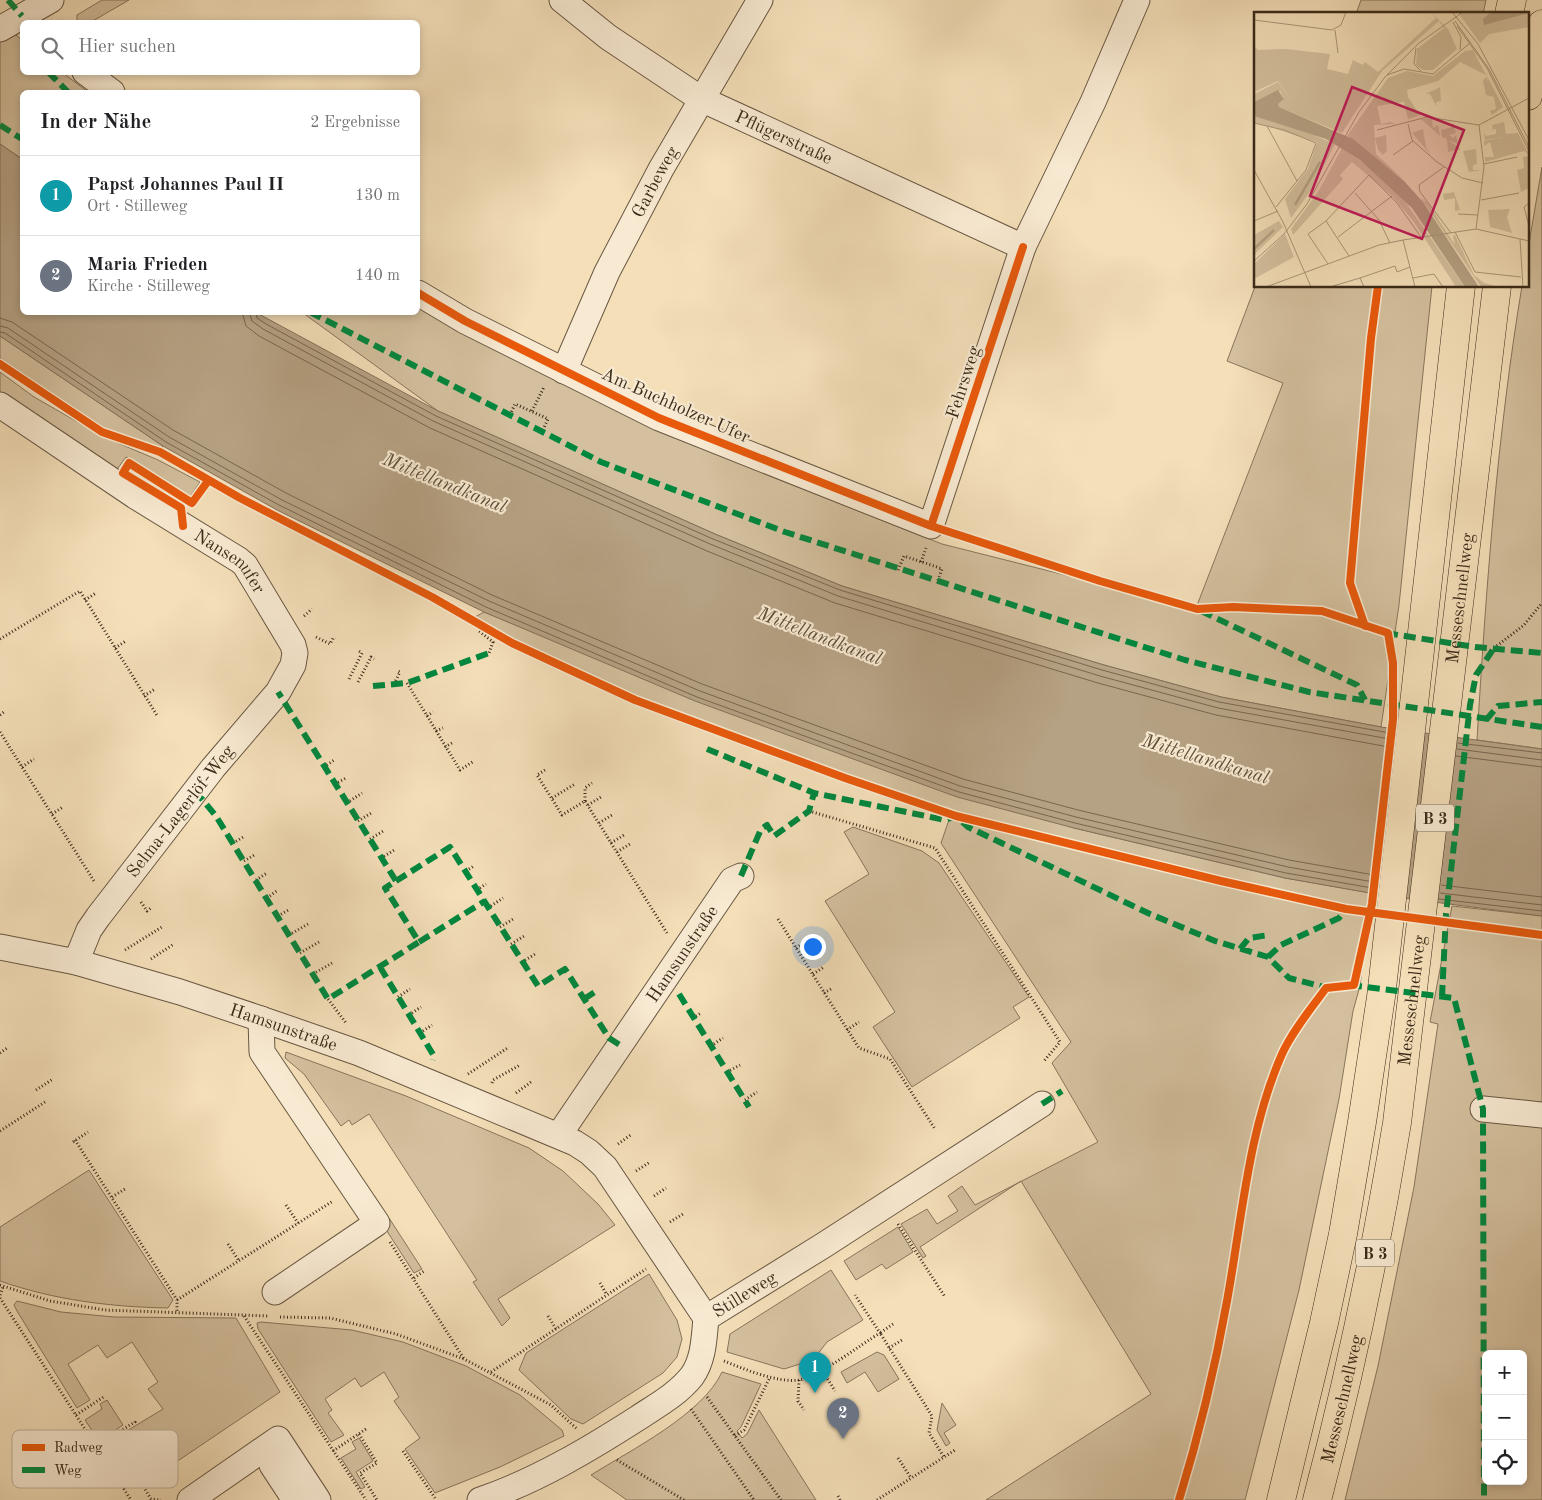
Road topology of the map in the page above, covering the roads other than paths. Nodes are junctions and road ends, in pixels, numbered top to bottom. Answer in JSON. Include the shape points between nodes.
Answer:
{"nodes":[{"id":1,"x":51,"y":0,"type":"edge"},
{"id":2,"x":562,"y":0,"type":"edge"},
{"id":3,"x":760,"y":0,"type":"edge"},
{"id":4,"x":1137,"y":0,"type":"edge"},
{"id":5,"x":24,"y":20,"type":"edge"},
{"id":6,"x":20,"y":22,"type":"edge"},
{"id":7,"x":1542,"y":24,"type":"edge"},
{"id":8,"x":0,"y":29,"type":"edge"},
{"id":9,"x":89,"y":75,"type":"edge"},
{"id":10,"x":1530,"y":86,"type":"edge"},
{"id":11,"x":109,"y":90,"type":"edge"},
{"id":12,"x":701,"y":99,"type":"junction"},
{"id":13,"x":1022,"y":248,"type":"junction"},
{"id":14,"x":1461,"y":288,"type":"edge"},
{"id":15,"x":1497,"y":288,"type":"edge"},
{"id":16,"x":420,"y":294,"type":"edge"},
{"id":17,"x":564,"y":371,"type":"junction"},
{"id":18,"x":0,"y":405,"type":"edge"},
{"id":19,"x":928,"y":537,"type":"joint"},
{"id":20,"x":293,"y":665,"type":"joint"},
{"id":21,"x":741,"y":876,"type":"dead end"},
{"id":22,"x":0,"y":947,"type":"edge"},
{"id":23,"x":76,"y":962,"type":"junction"},
{"id":24,"x":261,"y":1018,"type":"junction"},
{"id":25,"x":1042,"y":1104,"type":"dead end"},
{"id":26,"x":1483,"y":1109,"type":"dead end"},
{"id":27,"x":1542,"y":1115,"type":"edge"},
{"id":28,"x":559,"y":1135,"type":"junction"},
{"id":29,"x":275,"y":1292,"type":"dead end"},
{"id":30,"x":706,"y":1318,"type":"junction"},
{"id":31,"x":272,"y":1464,"type":"dead end"},
{"id":32,"x":190,"y":1500,"type":"edge"},
{"id":33,"x":295,"y":1500,"type":"edge"},
{"id":34,"x":318,"y":1500,"type":"edge"},
{"id":35,"x":483,"y":1500,"type":"edge"},
{"id":36,"x":1281,"y":1500,"type":"edge"},
{"id":37,"x":1317,"y":1500,"type":"edge"}],
"edges":[{"from":1,"to":5,"type":"street"},
{"from":2,"to":12,"type":"street","name":"Pflügerstraße","via":[[608,37]]},
{"from":3,"to":12,"type":"street","name":"Garbeweg"},
{"from":4,"to":13,"type":"street","name":"Fehrsweg","via":[[1093,102]]},
{"from":6,"to":8,"type":"street"},
{"from":7,"to":10,"type":"highway"},
{"from":9,"to":11,"type":"street"},
{"from":12,"to":13,"type":"street","name":"Pflügerstraße"},
{"from":12,"to":17,"type":"street","name":"Garbeweg","via":[[607,272]]},
{"from":13,"to":19,"type":"street","name":"Fehrsweg"},
{"from":14,"to":36,"type":"highway","name":"Messeschnellweg","number":"B 3","via":[[1381,997],[1343,1234]]},
{"from":15,"to":37,"type":"highway","name":"Messeschnellweg","number":"B 3","via":[[1397,1123],[1378,1241],[1337,1426]]},
{"from":16,"to":17,"type":"street","name":"Am Buchholzer Ufer"},
{"from":17,"to":19,"type":"street","name":"Am Buchholzer Ufer","via":[[660,418]]},
{"from":18,"to":20,"type":"street","name":"Nansenufer","via":[[245,565],[293,645],[296,653]]},
{"from":20,"to":23,"type":"street","name":"Selma-Lagerlöf-Weg","via":[[278,692],[213,768],[98,917]]},
{"from":21,"to":28,"type":"street","name":"Hamsunstraße","via":[[732,880]]},
{"from":22,"to":23,"type":"street","name":"Hamsunstraße"},
{"from":23,"to":24,"type":"street","name":"Hamsunstraße"},
{"from":24,"to":28,"type":"street","name":"Hamsunstraße","via":[[359,1053]]},
{"from":24,"to":29,"type":"street","via":[[262,1052],[377,1224]]},
{"from":25,"to":30,"type":"street","name":"Stilleweg"},
{"from":26,"to":27,"type":"street"},
{"from":28,"to":30,"type":"street","name":"Hamsunstraße","via":[[589,1152],[605,1167]]},
{"from":30,"to":35,"type":"street","name":"Stilleweg","via":[[696,1382],[596,1444]]},
{"from":31,"to":33,"type":"street"},
{"from":32,"to":34,"type":"street","via":[[278,1439]]}]}
